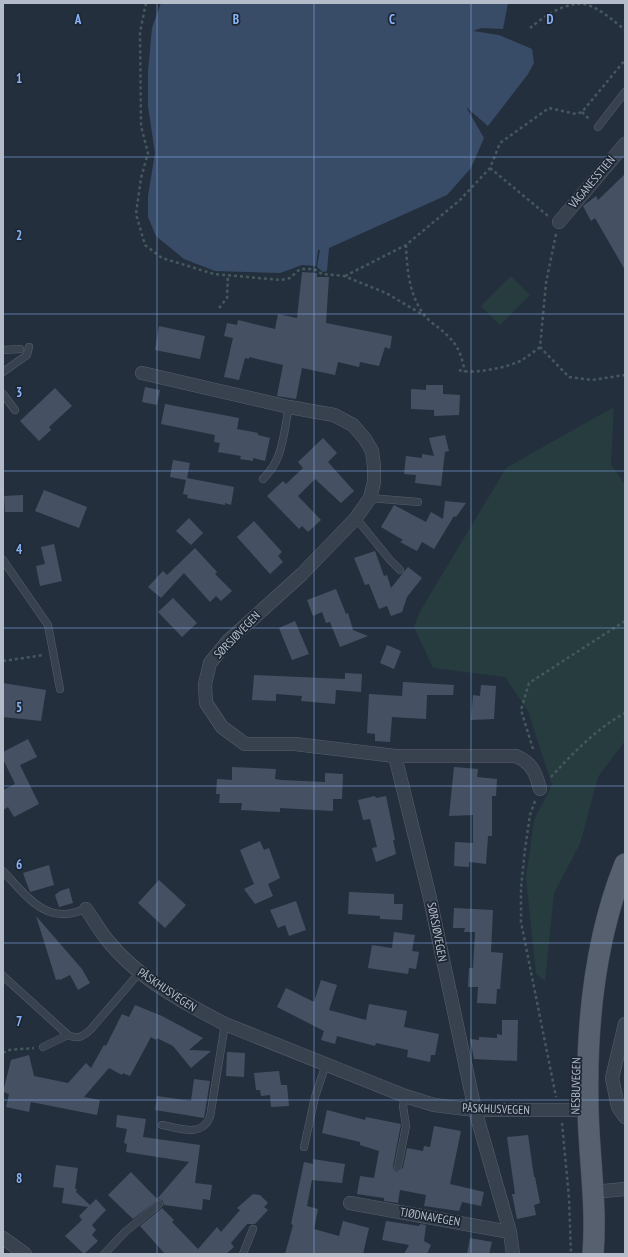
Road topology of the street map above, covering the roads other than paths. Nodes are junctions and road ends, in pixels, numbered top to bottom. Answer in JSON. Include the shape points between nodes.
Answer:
{"nodes":[{"id":1,"x":625,"y":92,"type":"edge"},
{"id":2,"x":598,"y":127,"type":"dead end"},
{"id":3,"x":625,"y":144,"type":"edge"},
{"id":4,"x":559,"y":222,"type":"road end"},
{"id":5,"x":29,"y":348,"type":"dead end"},
{"id":6,"x":20,"y":349,"type":"dead end"},
{"id":7,"x":3,"y":350,"type":"edge"},
{"id":8,"x":3,"y":372,"type":"edge"},
{"id":9,"x":142,"y":374,"type":"dead end"},
{"id":10,"x":3,"y":394,"type":"edge"},
{"id":11,"x":289,"y":407,"type":"junction"},
{"id":12,"x":14,"y":410,"type":"dead end"},
{"id":13,"x":263,"y":479,"type":"dead end"},
{"id":14,"x":370,"y":498,"type":"junction"},
{"id":15,"x":418,"y":502,"type":"dead end"},
{"id":16,"x":356,"y":518,"type":"junction"},
{"id":17,"x":3,"y":560,"type":"edge"},
{"id":18,"x":400,"y":570,"type":"dead end"},
{"id":19,"x":60,"y":689,"type":"dead end"},
{"id":20,"x":395,"y":756,"type":"junction"},
{"id":21,"x":540,"y":789,"type":"road end"},
{"id":22,"x":625,"y":864,"type":"edge"},
{"id":23,"x":3,"y":871,"type":"edge"},
{"id":24,"x":86,"y":910,"type":"joint"},
{"id":25,"x":140,"y":972,"type":"junction"},
{"id":26,"x":3,"y":976,"type":"edge"},
{"id":27,"x":225,"y":1024,"type":"junction"},
{"id":28,"x":625,"y":1024,"type":"edge"},
{"id":29,"x":68,"y":1035,"type":"junction"},
{"id":30,"x":44,"y":1047,"type":"road end"},
{"id":31,"x":326,"y":1064,"type":"junction"},
{"id":32,"x":405,"y":1096,"type":"junction"},
{"id":33,"x":475,"y":1110,"type":"junction"},
{"id":34,"x":574,"y":1110,"type":"junction"},
{"id":35,"x":625,"y":1117,"type":"edge"},
{"id":36,"x":162,"y":1125,"type":"dead end"},
{"id":37,"x":304,"y":1147,"type":"dead end"},
{"id":38,"x":398,"y":1167,"type":"dead end"},
{"id":39,"x":625,"y":1189,"type":"edge"},
{"id":40,"x":593,"y":1192,"type":"junction"},
{"id":41,"x":350,"y":1203,"type":"dead end"},
{"id":42,"x":159,"y":1204,"type":"dead end"},
{"id":43,"x":253,"y":1229,"type":"dead end"},
{"id":44,"x":510,"y":1232,"type":"junction"},
{"id":45,"x":3,"y":1238,"type":"edge"},
{"id":46,"x":25,"y":1254,"type":"edge"},
{"id":47,"x":104,"y":1254,"type":"edge"},
{"id":48,"x":243,"y":1254,"type":"edge"},
{"id":49,"x":513,"y":1254,"type":"edge"},
{"id":50,"x":587,"y":1254,"type":"edge"},
{"id":51,"x":593,"y":1254,"type":"edge"}],
"edges":[{"from":1,"to":2,"type":"lane"},
{"from":3,"to":4,"type":"street","name":"VÅGANESSTIEN"},
{"from":5,"to":8,"type":"lane","via":[[27,355]]},
{"from":6,"to":7,"type":"lane"},
{"from":9,"to":11,"type":"street","name":"SØRSJØVEGEN"},
{"from":10,"to":12,"type":"lane"},
{"from":11,"to":13,"type":"lane","via":[[278,460]]},
{"from":11,"to":14,"type":"street","name":"SØRSJØVEGEN","via":[[334,416],[353,425],[372,451],[374,482]]},
{"from":14,"to":15,"type":"lane"},
{"from":14,"to":16,"type":"street","name":"SØRSJØVEGEN"},
{"from":16,"to":18,"type":"lane"},
{"from":16,"to":20,"type":"street","name":"SØRSJØVEGEN","via":[[302,574],[228,641],[210,663],[205,684],[206,703],[222,727],[245,744],[295,744]]},
{"from":17,"to":19,"type":"lane","via":[[48,625]]},
{"from":20,"to":21,"type":"street","name":"SØRSJØVEGEN","via":[[516,756],[525,760],[535,771]]},
{"from":20,"to":33,"type":"street","name":"SØRSJØVEGEN","via":[[429,894]]},
{"from":22,"to":34,"type":"main road","name":"NESBUVEGEN","via":[[606,922],[590,1018],[587,1059]]},
{"from":23,"to":24,"type":"lane","via":[[30,899],[47,911],[64,914]]},
{"from":24,"to":25,"type":"street","name":"PÅSKHUSVEGEN","via":[[109,942]]},
{"from":25,"to":27,"type":"street","name":"PÅSKHUSVEGEN","via":[[197,1010]]},
{"from":25,"to":29,"type":"lane","via":[[84,1036],[78,1038]]},
{"from":26,"to":29,"type":"lane"},
{"from":27,"to":31,"type":"street","name":"PÅSKHUSVEGEN"},
{"from":27,"to":36,"type":"lane","via":[[207,1124],[197,1130]]},
{"from":28,"to":35,"type":"street","via":[[612,1078],[618,1107]]},
{"from":29,"to":30,"type":"lane"},
{"from":31,"to":32,"type":"street","name":"PÅSKHUSVEGEN"},
{"from":31,"to":37,"type":"lane","via":[[315,1097]]},
{"from":32,"to":33,"type":"street","name":"PÅSKHUSVEGEN","via":[[434,1105]]},
{"from":32,"to":38,"type":"lane","via":[[403,1106],[406,1126]]},
{"from":33,"to":34,"type":"street","name":"PÅSKHUSVEGEN"},
{"from":33,"to":44,"type":"street"},
{"from":34,"to":40,"type":"main road","name":"NESBUVEGEN"},
{"from":34,"to":50,"type":"main road","name":"NESBUVEGEN"},
{"from":39,"to":40,"type":"street"},
{"from":40,"to":51,"type":"main road","name":"NESBUVEGEN"},
{"from":41,"to":44,"type":"street","name":"TJØDNAVEGEN"},
{"from":42,"to":47,"type":"lane","via":[[125,1232]]},
{"from":43,"to":48,"type":"lane"},
{"from":44,"to":49,"type":"street"},
{"from":45,"to":46,"type":"street"}]}
